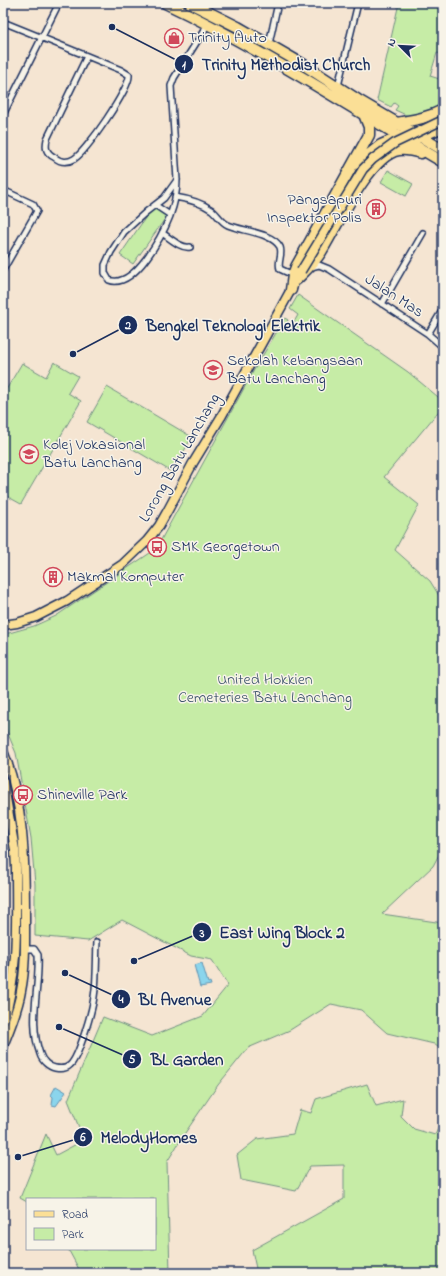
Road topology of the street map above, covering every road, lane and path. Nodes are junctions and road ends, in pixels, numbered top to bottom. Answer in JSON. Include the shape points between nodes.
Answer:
{"nodes":[{"id":1,"x":59,"y":3,"type":"edge"},
{"id":2,"x":165,"y":3,"type":"edge"},
{"id":3,"x":190,"y":3,"type":"edge"},
{"id":4,"x":278,"y":3,"type":"edge"},
{"id":5,"x":358,"y":3,"type":"edge"},
{"id":6,"x":3,"y":22,"type":"edge"},
{"id":7,"x":208,"y":24,"type":"junction"},
{"id":8,"x":42,"y":37,"type":"junction"},
{"id":9,"x":268,"y":44,"type":"junction"},
{"id":10,"x":88,"y":56,"type":"junction"},
{"id":11,"x":338,"y":86,"type":"junction"},
{"id":12,"x":443,"y":110,"type":"edge"},
{"id":13,"x":3,"y":115,"type":"edge"},
{"id":14,"x":365,"y":117,"type":"junction"},
{"id":15,"x":443,"y":120,"type":"edge"},
{"id":16,"x":396,"y":123,"type":"junction"},
{"id":17,"x":443,"y":127,"type":"edge"},
{"id":18,"x":411,"y":137,"type":"junction"},
{"id":19,"x":443,"y":150,"type":"edge"},
{"id":20,"x":432,"y":156,"type":"junction"},
{"id":21,"x":443,"y":162,"type":"edge"},
{"id":22,"x":348,"y":174,"type":"junction"},
{"id":23,"x":177,"y":180,"type":"junction"},
{"id":24,"x":3,"y":190,"type":"edge"},
{"id":25,"x":175,"y":197,"type":"junction"},
{"id":26,"x":155,"y":205,"type":"junction"},
{"id":27,"x":170,"y":215,"type":"junction"},
{"id":28,"x":162,"y":233,"type":"junction"},
{"id":29,"x":423,"y":233,"type":"dead end"},
{"id":30,"x":190,"y":247,"type":"dead end"},
{"id":31,"x":320,"y":253,"type":"junction"},
{"id":32,"x":329,"y":269,"type":"junction"},
{"id":33,"x":3,"y":270,"type":"edge"},
{"id":34,"x":300,"y":273,"type":"junction"},
{"id":35,"x":291,"y":290,"type":"joint"},
{"id":36,"x":382,"y":304,"type":"junction"},
{"id":37,"x":443,"y":310,"type":"edge"},
{"id":38,"x":428,"y":334,"type":"junction"},
{"id":39,"x":443,"y":347,"type":"edge"},
{"id":40,"x":3,"y":625,"type":"edge"},
{"id":41,"x":3,"y":750,"type":"edge"},
{"id":42,"x":3,"y":781,"type":"edge"},
{"id":43,"x":7,"y":826,"type":"edge"},
{"id":44,"x":16,"y":909,"type":"junction"},
{"id":45,"x":97,"y":942,"type":"dead end"},
{"id":46,"x":25,"y":949,"type":"junction"},
{"id":47,"x":12,"y":983,"type":"junction"},
{"id":48,"x":3,"y":1023,"type":"edge"},
{"id":49,"x":3,"y":1046,"type":"edge"}],
"edges":[{"from":1,"to":8,"type":"street"},
{"from":2,"to":7,"type":"highway"},
{"from":3,"to":9,"type":"highway"},
{"from":4,"to":9,"type":"street"},
{"from":5,"to":11,"type":"street"},
{"from":6,"to":8,"type":"street"},
{"from":7,"to":14,"type":"highway","via":[[278,63]]},
{"from":7,"to":23,"type":"street","via":[[171,86]]},
{"from":8,"to":10,"type":"street"},
{"from":8,"to":13,"type":"street"},
{"from":9,"to":11,"type":"highway"},
{"from":10,"to":10,"type":"street","via":[[48,136],[46,150],[55,158],[66,162],[77,156],[98,131],[117,104],[129,79],[127,73]]},
{"from":11,"to":16,"type":"highway"},
{"from":12,"to":16,"type":"highway","via":[[433,116]]},
{"from":14,"to":18,"type":"highway"},
{"from":14,"to":22,"type":"highway","via":[[370,128],[369,135]]},
{"from":15,"to":18,"type":"main road","bridge":true},
{"from":16,"to":18,"type":"highway"},
{"from":17,"to":18,"type":"highway"},
{"from":18,"to":19,"type":"highway"},
{"from":18,"to":20,"type":"highway"},
{"from":18,"to":22,"type":"highway","via":[[380,145]]},
{"from":18,"to":34,"type":"main road","bridge":true,"via":[[384,150],[363,170]]},
{"from":20,"to":21,"type":"highway"},
{"from":20,"to":31,"type":"highway","via":[[410,150],[398,150],[376,165],[364,179]]},
{"from":22,"to":34,"type":"highway"},
{"from":23,"to":25,"type":"street"},
{"from":23,"to":26,"type":"street","via":[[169,193]]},
{"from":24,"to":33,"type":"street","via":[[33,204],[37,211]]},
{"from":25,"to":27,"type":"street"},
{"from":25,"to":34,"type":"street","via":[[192,200],[210,208],[228,226],[270,238],[280,248],[280,269]]},
{"from":26,"to":27,"type":"street"},
{"from":26,"to":28,"type":"street","via":[[134,222],[116,244],[105,266],[106,277],[118,282],[129,276],[145,260]]},
{"from":27,"to":28,"type":"street"},
{"from":28,"to":30,"type":"street","via":[[182,247]]},
{"from":29,"to":36,"type":"street"},
{"from":31,"to":32,"type":"street","name":"Jalan Mas","via":[[320,259]]},
{"from":31,"to":34,"type":"highway"},
{"from":32,"to":34,"type":"street","via":[[319,265]]},
{"from":32,"to":36,"type":"street","name":"Jalan Mas"},
{"from":34,"to":35,"type":"highway"},
{"from":35,"to":40,"type":"main road","name":"Lorong Batu Lanchang","via":[[168,510],[147,541],[123,564],[67,601],[36,617]]},
{"from":36,"to":38,"type":"street","name":"Jalan Mas"},
{"from":37,"to":38,"type":"street"},
{"from":38,"to":39,"type":"street","name":"Jalan Mas"},
{"from":41,"to":46,"type":"main road","via":[[16,794],[20,824],[25,878]]},
{"from":42,"to":43,"type":"main road"},
{"from":43,"to":44,"type":"main road","via":[[16,868]]},
{"from":44,"to":46,"type":"main road","via":[[19,943]]},
{"from":44,"to":47,"type":"main road"},
{"from":45,"to":46,"type":"street","via":[[92,1006],[80,1047],[72,1064],[65,1068],[52,1067],[40,1054],[34,1017],[38,954],[34,949]]},
{"from":46,"to":47,"type":"main road","via":[[19,955]]},
{"from":46,"to":49,"type":"main road","via":[[20,997]]},
{"from":47,"to":48,"type":"main road"}]}
